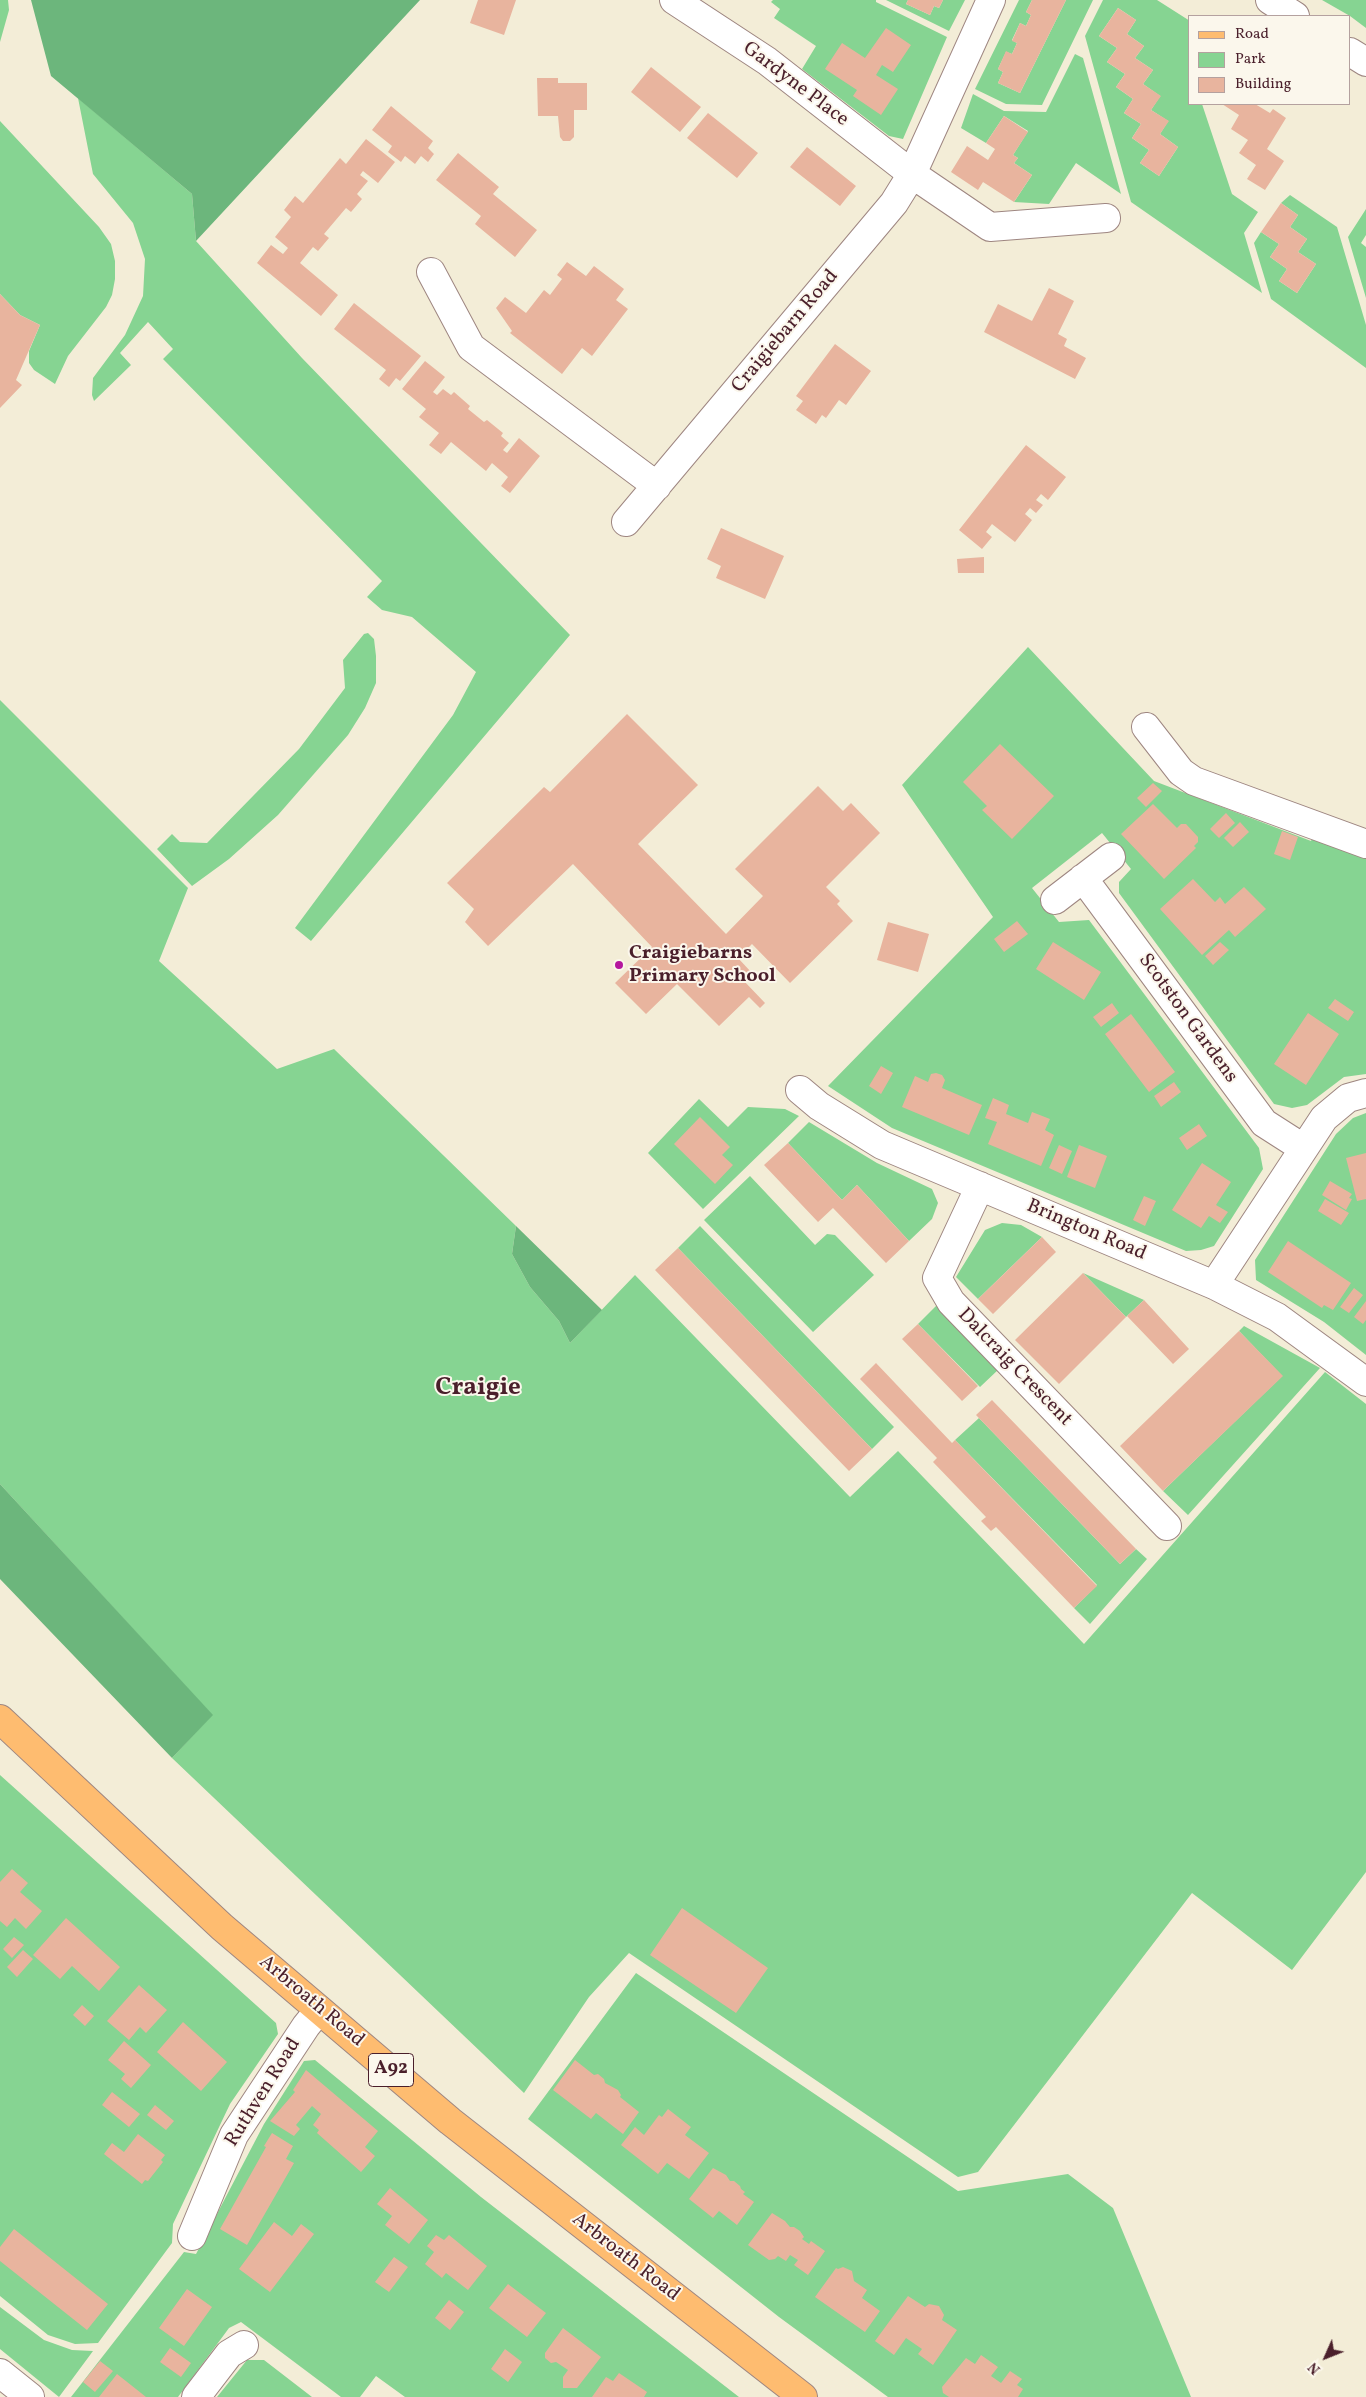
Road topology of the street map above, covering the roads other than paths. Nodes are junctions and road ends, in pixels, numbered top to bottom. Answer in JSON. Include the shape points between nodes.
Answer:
{"nodes":[{"id":1,"x":674,"y":0,"type":"edge"},
{"id":2,"x":992,"y":0,"type":"edge"},
{"id":3,"x":1270,"y":0,"type":"edge"},
{"id":4,"x":1293,"y":15,"type":"edge"},
{"id":5,"x":1351,"y":53,"type":"edge"},
{"id":6,"x":1366,"y":62,"type":"edge"},
{"id":7,"x":912,"y":174,"type":"junction"},
{"id":8,"x":1106,"y":218,"type":"dead end"},
{"id":9,"x":431,"y":272,"type":"dead end"},
{"id":10,"x":657,"y":486,"type":"junction"},
{"id":11,"x":626,"y":522,"type":"dead end"},
{"id":12,"x":1146,"y":727,"type":"dead end"},
{"id":13,"x":1366,"y":844,"type":"edge"},
{"id":14,"x":1111,"y":857,"type":"dead end"},
{"id":15,"x":1083,"y":878,"type":"junction"},
{"id":16,"x":1055,"y":900,"type":"dead end"},
{"id":17,"x":800,"y":1090,"type":"dead end"},
{"id":18,"x":1366,"y":1093,"type":"edge"},
{"id":19,"x":1302,"y":1148,"type":"junction"},
{"id":20,"x":980,"y":1186,"type":"junction"},
{"id":21,"x":1214,"y":1285,"type":"junction"},
{"id":22,"x":1366,"y":1382,"type":"edge"},
{"id":23,"x":1167,"y":1526,"type":"dead end"},
{"id":24,"x":0,"y":1719,"type":"edge"},
{"id":25,"x":319,"y":2010,"type":"junction"},
{"id":26,"x":192,"y":2236,"type":"dead end"},
{"id":27,"x":244,"y":2345,"type":"dead end"},
{"id":28,"x":0,"y":2373,"type":"edge"},
{"id":29,"x":30,"y":2397,"type":"edge"},
{"id":30,"x":196,"y":2397,"type":"edge"},
{"id":31,"x":803,"y":2397,"type":"edge"}],
"edges":[{"from":1,"to":7,"type":"street","name":"Gardyne Place","via":[[767,61]]},
{"from":2,"to":7,"type":"street","name":"Craigiebarn Road"},
{"from":3,"to":4,"type":"street"},
{"from":5,"to":6,"type":"street"},
{"from":7,"to":8,"type":"street","via":[[990,227]]},
{"from":7,"to":10,"type":"street","name":"Craigiebarn Road","via":[[894,203]]},
{"from":9,"to":10,"type":"street","via":[[471,347]]},
{"from":10,"to":11,"type":"street","name":"Craigiebarn Road"},
{"from":12,"to":13,"type":"street","via":[[1181,772],[1194,781]]},
{"from":14,"to":15,"type":"street"},
{"from":15,"to":16,"type":"street"},
{"from":15,"to":19,"type":"street","name":"Scotston Gardens","via":[[1264,1123]]},
{"from":17,"to":20,"type":"street","name":"Brington Road","via":[[819,1106],[882,1145]]},
{"from":18,"to":19,"type":"street","via":[[1348,1098],[1324,1118]]},
{"from":19,"to":21,"type":"street"},
{"from":20,"to":21,"type":"street","name":"Brington Road"},
{"from":20,"to":23,"type":"street","name":"Dalcraig Crescent","via":[[937,1278],[951,1302]]},
{"from":21,"to":22,"type":"street","name":"Brington Road","via":[[1277,1317]]},
{"from":24,"to":25,"type":"main road","name":"Arbroath Road","number":"A92","via":[[222,1927]]},
{"from":25,"to":26,"type":"street","name":"Ruthven Road","via":[[234,2135]]},
{"from":25,"to":31,"type":"main road","name":"Arbroath Road","number":"A92","via":[[481,2146]]},
{"from":27,"to":30,"type":"street","via":[[229,2354]]},
{"from":28,"to":29,"type":"street"}]}
